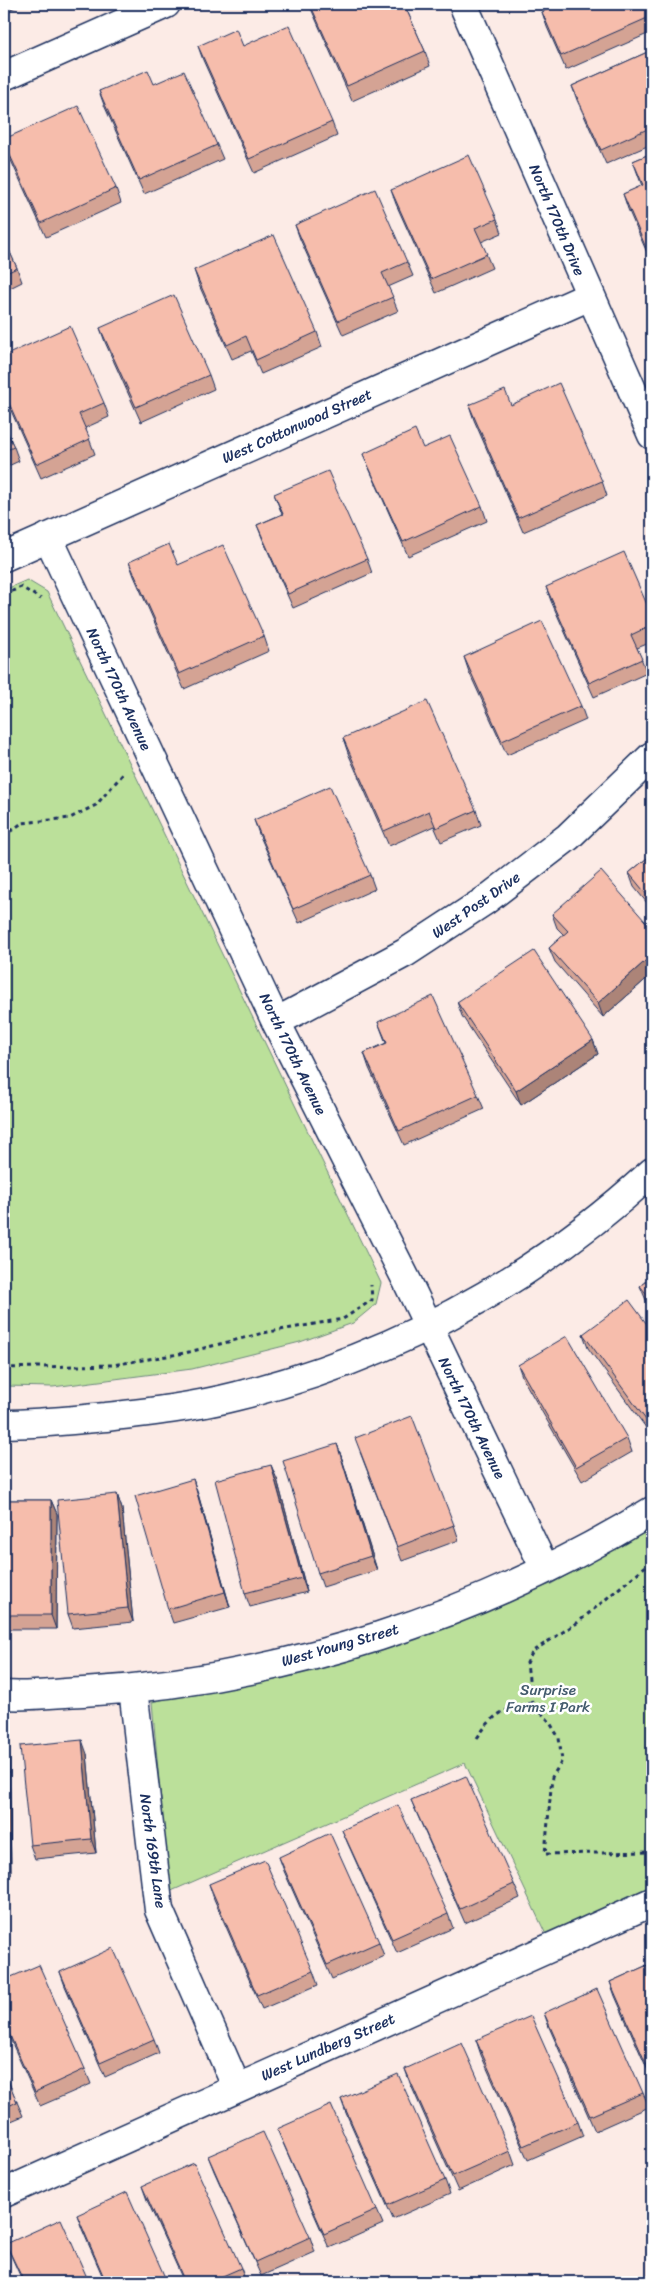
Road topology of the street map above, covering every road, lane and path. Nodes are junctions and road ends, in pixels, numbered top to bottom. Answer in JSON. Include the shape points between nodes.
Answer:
{"nodes":[{"id":1,"x":166,"y":4,"type":"edge"},
{"id":2,"x":463,"y":4,"type":"edge"},
{"id":3,"x":4,"y":76,"type":"edge"},
{"id":4,"x":590,"y":296,"type":"junction"},
{"id":5,"x":652,"y":435,"type":"edge"},
{"id":6,"x":48,"y":537,"type":"junction"},
{"id":7,"x":4,"y":557,"type":"edge"},
{"id":8,"x":652,"y":756,"type":"edge"},
{"id":9,"x":129,"y":767,"type":"dead end"},
{"id":10,"x":4,"y":836,"type":"edge"},
{"id":11,"x":276,"y":1022,"type":"junction"},
{"id":12,"x":652,"y":1172,"type":"edge"},
{"id":13,"x":370,"y":1280,"type":"dead end"},
{"id":14,"x":428,"y":1327,"type":"junction"},
{"id":15,"x":4,"y":1368,"type":"edge"},
{"id":16,"x":4,"y":1424,"type":"edge"},
{"id":17,"x":652,"y":1511,"type":"edge"},
{"id":18,"x":652,"y":1561,"type":"edge"},
{"id":19,"x":545,"y":1569,"type":"junction"},
{"id":20,"x":133,"y":1689,"type":"junction"},
{"id":21,"x":4,"y":1695,"type":"edge"},
{"id":22,"x":532,"y":1703,"type":"junction"},
{"id":23,"x":477,"y":1738,"type":"dead end"},
{"id":24,"x":652,"y":1852,"type":"edge"},
{"id":25,"x":652,"y":1902,"type":"edge"},
{"id":26,"x":237,"y":2088,"type":"junction"},
{"id":27,"x":4,"y":2193,"type":"edge"}],
"edges":[{"from":1,"to":3,"type":"street"},
{"from":2,"to":4,"type":"street","name":"North 170th Drive"},
{"from":4,"to":5,"type":"street","name":"North 170th Drive"},
{"from":4,"to":6,"type":"street","name":"West Cottonwood Street"},
{"from":6,"to":7,"type":"street","name":"West Cottonwood Street"},
{"from":6,"to":11,"type":"street","name":"North 170th Avenue"},
{"from":8,"to":11,"type":"street","name":"West Post Drive","via":[[568,837],[486,900],[405,953]]},
{"from":9,"to":10,"type":"path","via":[[96,805],[70,818],[22,823]]},
{"from":11,"to":14,"type":"street","name":"North 170th Avenue"},
{"from":12,"to":14,"type":"street","via":[[591,1226],[512,1280]]},
{"from":13,"to":15,"type":"path","via":[[372,1300],[343,1319],[263,1332],[185,1353],[112,1365]]},
{"from":14,"to":16,"type":"street","via":[[306,1377],[235,1397],[162,1411]]},
{"from":14,"to":19,"type":"street","name":"North 170th Avenue"},
{"from":17,"to":19,"type":"street","name":"West Young Street"},
{"from":18,"to":22,"type":"path","via":[[577,1623],[533,1651],[527,1663]]},
{"from":19,"to":20,"type":"street","name":"West Young Street","via":[[435,1618],[344,1647],[246,1671]]},
{"from":20,"to":21,"type":"street","name":"West Young Street"},
{"from":20,"to":26,"type":"street","name":"North 169th Lane","via":[[159,1910]]},
{"from":22,"to":23,"type":"path","via":[[503,1710]]},
{"from":22,"to":24,"type":"path","via":[[549,1720],[559,1738],[562,1760],[552,1777],[545,1854]]},
{"from":25,"to":26,"type":"street","name":"West Lundberg Street"},
{"from":26,"to":27,"type":"street","name":"West Lundberg Street"}]}
